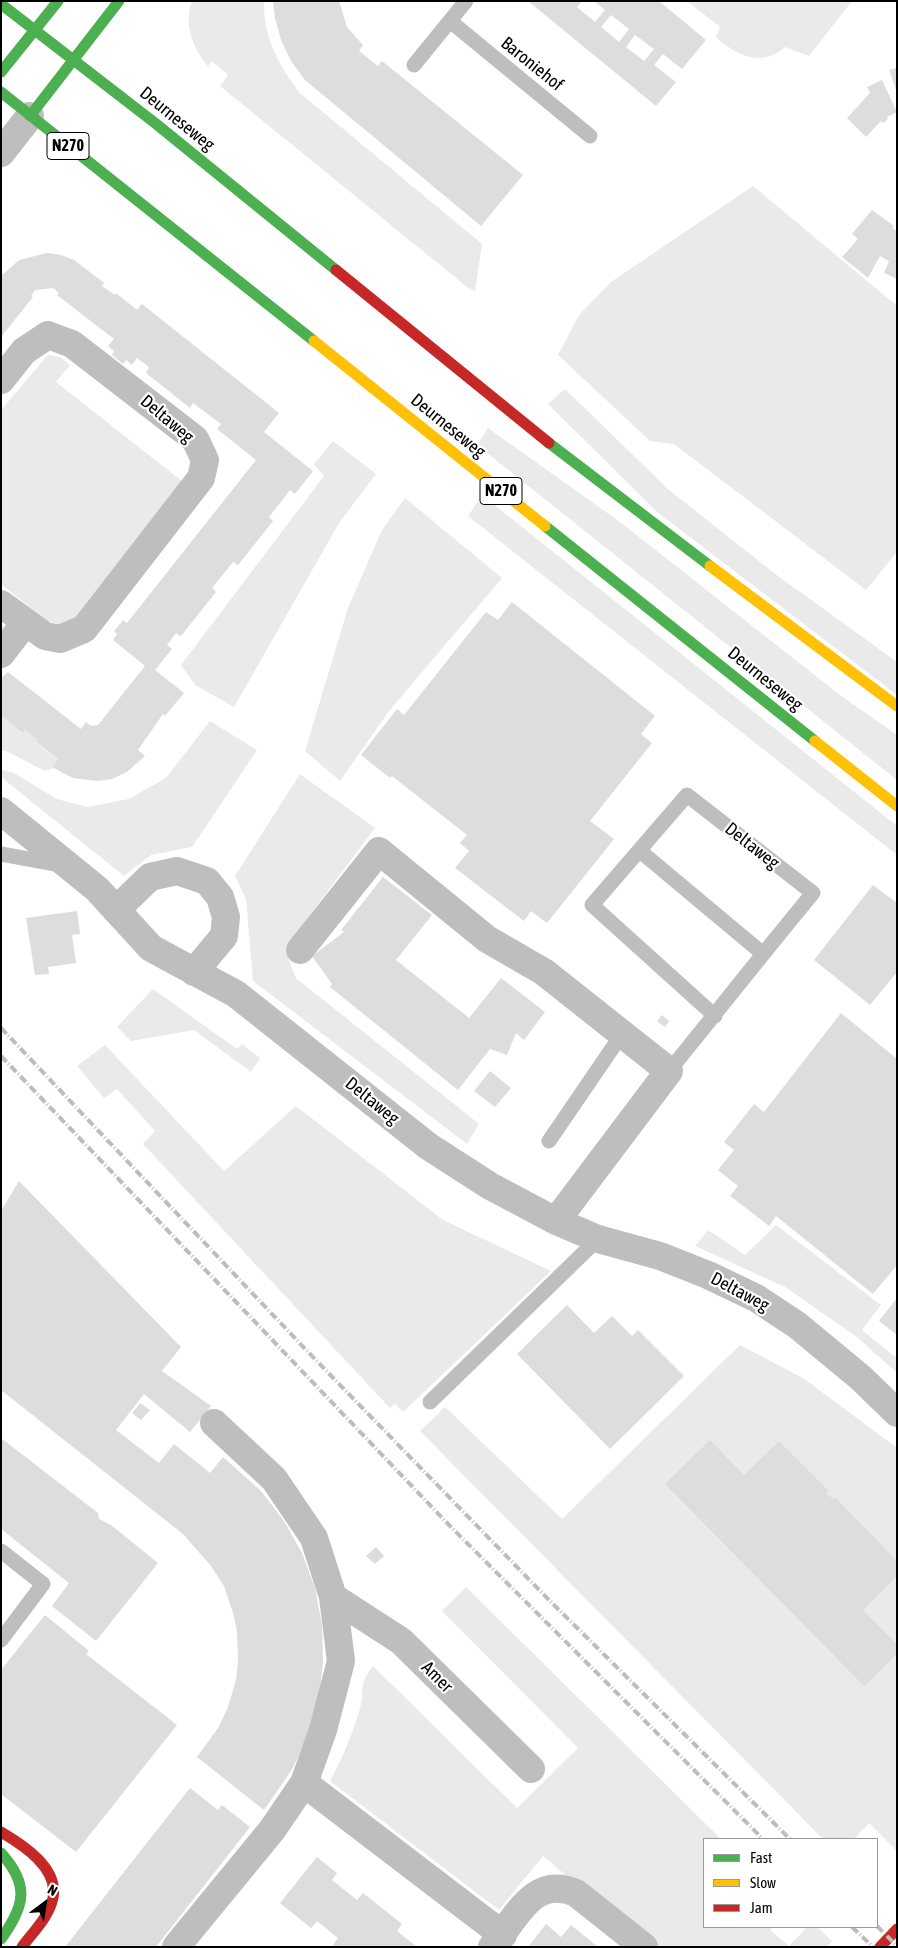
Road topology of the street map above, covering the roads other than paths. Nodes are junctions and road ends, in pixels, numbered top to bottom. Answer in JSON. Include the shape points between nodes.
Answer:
{"nodes":[{"id":1,"x":58,"y":1,"type":"edge"},
{"id":2,"x":119,"y":1,"type":"edge"},
{"id":3,"x":466,"y":1,"type":"edge"},
{"id":4,"x":1,"y":4,"type":"edge"},
{"id":5,"x":450,"y":21,"type":"junction"},
{"id":6,"x":34,"y":30,"type":"junction"},
{"id":7,"x":73,"y":60,"type":"junction"},
{"id":8,"x":414,"y":64,"type":"dead end"},
{"id":9,"x":1,"y":72,"type":"edge"},
{"id":10,"x":1,"y":92,"type":"edge"},
{"id":11,"x":30,"y":116,"type":"junction"},
{"id":12,"x":590,"y":136,"type":"dead end"},
{"id":13,"x":1,"y":153,"type":"edge"},
{"id":14,"x":1,"y":380,"type":"edge"},
{"id":15,"x":1,"y":604,"type":"edge"},
{"id":16,"x":25,"y":623,"type":"junction"},
{"id":17,"x":1,"y":654,"type":"edge"},
{"id":18,"x":897,"y":706,"type":"edge"},
{"id":19,"x":897,"y":806,"type":"edge"},
{"id":20,"x":1,"y":811,"type":"edge"},
{"id":21,"x":640,"y":851,"type":"junction"},
{"id":22,"x":1,"y":854,"type":"edge"},
{"id":23,"x":71,"y":866,"type":"junction"},
{"id":24,"x":116,"y":910,"type":"junction"},
{"id":25,"x":300,"y":950,"type":"dead end"},
{"id":26,"x":762,"y":953,"type":"junction"},
{"id":27,"x":194,"y":972,"type":"junction"},
{"id":28,"x":715,"y":1016,"type":"junction"},
{"id":29,"x":622,"y":1034,"type":"junction"},
{"id":30,"x":669,"y":1071,"type":"junction"},
{"id":31,"x":550,"y":1141,"type":"dead end"},
{"id":32,"x":556,"y":1220,"type":"junction"},
{"id":33,"x":598,"y":1239,"type":"junction"},
{"id":34,"x":430,"y":1402,"type":"dead end"},
{"id":35,"x":897,"y":1413,"type":"edge"},
{"id":36,"x":214,"y":1423,"type":"dead end"},
{"id":37,"x":1,"y":1551,"type":"edge"},
{"id":38,"x":333,"y":1597,"type":"junction"},
{"id":39,"x":1,"y":1640,"type":"edge"},
{"id":40,"x":531,"y":1769,"type":"dead end"},
{"id":41,"x":304,"y":1783,"type":"junction"},
{"id":42,"x":1,"y":1832,"type":"edge"},
{"id":43,"x":1,"y":1853,"type":"edge"},
{"id":44,"x":897,"y":1929,"type":"edge"},
{"id":45,"x":1,"y":1939,"type":"edge"},
{"id":46,"x":498,"y":1941,"type":"edge"},
{"id":47,"x":22,"y":1947,"type":"edge"},
{"id":48,"x":176,"y":1947,"type":"edge"},
{"id":49,"x":644,"y":1947,"type":"edge"},
{"id":50,"x":880,"y":1947,"type":"edge"}],
"edges":[{"from":1,"to":6,"type":"main road"},
{"from":2,"to":7,"type":"main road"},
{"from":3,"to":5,"type":"lane"},
{"from":4,"to":6,"type":"main road","name":"Deurneseweg"},
{"from":5,"to":8,"type":"lane"},
{"from":5,"to":12,"type":"lane","name":"Baroniehof"},
{"from":6,"to":7,"type":"main road","name":"Deurneseweg"},
{"from":6,"to":9,"type":"main road"},
{"from":7,"to":11,"type":"main road"},
{"from":7,"to":18,"type":"main road","name":"Deurneseweg","via":[[163,129],[590,476]]},
{"from":10,"to":11,"type":"main road","name":"Deurneseweg","number":"N270"},
{"from":11,"to":13,"type":"street"},
{"from":11,"to":19,"type":"main road","name":"Deurneseweg","number":"N270"},
{"from":14,"to":16,"type":"street","name":"Deltaweg","via":[[24,351],[48,335],[72,344],[195,438],[205,460],[201,478],[84,629],[60,639],[45,636]]},
{"from":15,"to":16,"type":"street","name":"Deltaweg"},
{"from":16,"to":17,"type":"street"},
{"from":20,"to":23,"type":"street","name":"Deltaweg"},
{"from":21,"to":26,"type":"lane"},
{"from":21,"to":26,"type":"lane","name":"Deltaweg","via":[[687,795],[813,894]]},
{"from":21,"to":28,"type":"lane","name":"Deltaweg","via":[[592,905]]},
{"from":22,"to":23,"type":"lane"},
{"from":23,"to":24,"type":"street","name":"Deltaweg"},
{"from":24,"to":27,"type":"street","name":"Deltaweg","via":[[151,948]]},
{"from":24,"to":27,"type":"street","via":[[150,877],[177,871],[207,881],[220,897],[226,917],[224,936]]},
{"from":25,"to":29,"type":"street","via":[[379,851],[487,939],[544,972]]},
{"from":26,"to":28,"type":"lane","name":"Deltaweg"},
{"from":27,"to":32,"type":"street","name":"Deltaweg","via":[[236,994],[428,1146],[490,1186]]},
{"from":28,"to":30,"type":"lane","name":"Deltaweg"},
{"from":29,"to":30,"type":"street"},
{"from":29,"to":31,"type":"lane"},
{"from":30,"to":32,"type":"street","name":"Deltaweg"},
{"from":32,"to":33,"type":"street","name":"Deltaweg"},
{"from":33,"to":34,"type":"lane"},
{"from":33,"to":35,"type":"street","name":"Deltaweg","via":[[660,1256],[756,1298],[797,1325]]},
{"from":36,"to":38,"type":"street","via":[[274,1479],[314,1538]]},
{"from":37,"to":39,"type":"lane","via":[[43,1584]]},
{"from":38,"to":40,"type":"street","name":"Amer","via":[[401,1641]]},
{"from":38,"to":41,"type":"street","via":[[341,1661],[323,1730]]},
{"from":41,"to":46,"type":"street"},
{"from":41,"to":48,"type":"street","via":[[272,1830]]},
{"from":42,"to":47,"type":"main road","via":[[40,1861],[53,1890],[54,1896],[45,1916]]},
{"from":43,"to":45,"type":"main road","via":[[20,1875],[23,1888],[18,1914]]},
{"from":44,"to":50,"type":"main road"},
{"from":46,"to":49,"type":"street","via":[[532,1896],[543,1888],[563,1887],[576,1893]]}]}
